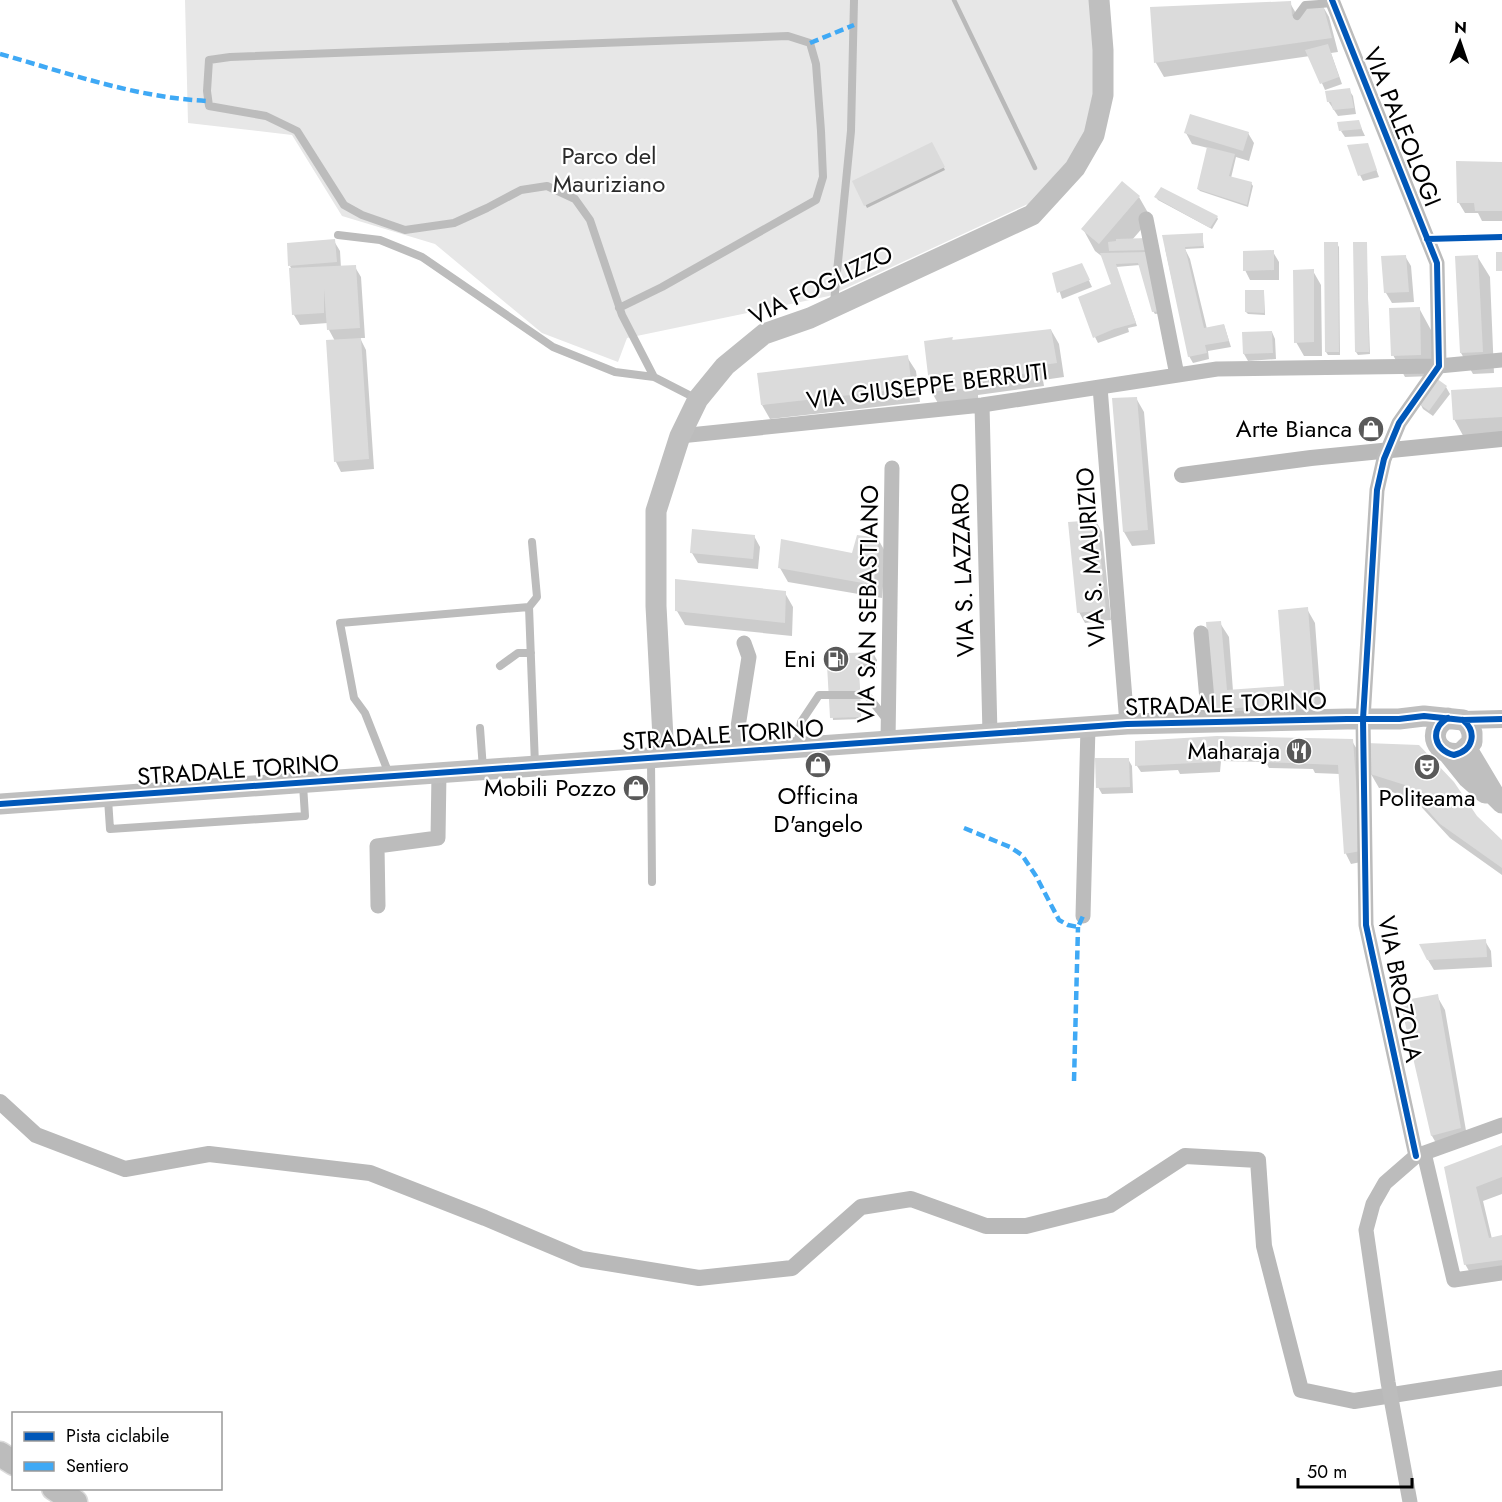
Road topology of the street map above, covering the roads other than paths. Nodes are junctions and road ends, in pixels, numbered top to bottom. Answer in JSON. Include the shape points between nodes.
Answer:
{"nodes":[{"id":1,"x":855,"y":0,"type":"edge"},
{"id":2,"x":1099,"y":0,"type":"edge"},
{"id":3,"x":1332,"y":1,"type":"edge"},
{"id":4,"x":1297,"y":15,"type":"dead end"},
{"id":5,"x":1146,"y":219,"type":"dead end"},
{"id":6,"x":338,"y":235,"type":"dead end"},
{"id":7,"x":834,"y":307,"type":"junction"},
{"id":8,"x":620,"y":308,"type":"junction"},
{"id":9,"x":1502,"y":360,"type":"edge"},
{"id":10,"x":1439,"y":366,"type":"junction"},
{"id":11,"x":1177,"y":375,"type":"junction"},
{"id":12,"x":654,"y":377,"type":"junction"},
{"id":13,"x":1100,"y":387,"type":"junction"},
{"id":14,"x":698,"y":399,"type":"junction"},
{"id":15,"x":982,"y":405,"type":"junction"},
{"id":16,"x":680,"y":436,"type":"junction"},
{"id":17,"x":892,"y":468,"type":"dead end"},
{"id":18,"x":532,"y":542,"type":"dead end"},
{"id":19,"x":530,"y":607,"type":"junction"},
{"id":20,"x":1201,"y":633,"type":"dead end"},
{"id":21,"x":744,"y":643,"type":"dead end"},
{"id":22,"x":531,"y":653,"type":"junction"},
{"id":23,"x":500,"y":666,"type":"dead end"},
{"id":24,"x":1363,"y":719,"type":"junction"},
{"id":25,"x":1456,"y":719,"type":"junction"},
{"id":26,"x":1502,"y":719,"type":"edge"},
{"id":27,"x":1399,"y":720,"type":"junction"},
{"id":28,"x":1209,"y":722,"type":"junction"},
{"id":29,"x":1127,"y":724,"type":"junction"},
{"id":30,"x":1088,"y":727,"type":"junction"},
{"id":31,"x":480,"y":728,"type":"dead end"},
{"id":32,"x":888,"y":732,"type":"junction"},
{"id":33,"x":990,"y":734,"type":"junction"},
{"id":34,"x":797,"y":748,"type":"junction"},
{"id":35,"x":1450,"y":748,"type":"junction"},
{"id":36,"x":734,"y":752,"type":"junction"},
{"id":37,"x":657,"y":757,"type":"junction"},
{"id":38,"x":535,"y":766,"type":"junction"},
{"id":39,"x":483,"y":770,"type":"junction"},
{"id":40,"x":439,"y":773,"type":"junction"},
{"id":41,"x":390,"y":777,"type":"junction"},
{"id":42,"x":303,"y":783,"type":"junction"},
{"id":43,"x":108,"y":797,"type":"junction"},
{"id":44,"x":1498,"y":800,"type":"edge"},
{"id":45,"x":0,"y":804,"type":"edge"},
{"id":46,"x":652,"y":882,"type":"dead end"},
{"id":47,"x":378,"y":906,"type":"dead end"},
{"id":48,"x":1083,"y":916,"type":"dead end"},
{"id":49,"x":1502,"y":1125,"type":"edge"},
{"id":50,"x":1420,"y":1155,"type":"junction"},
{"id":51,"x":1502,"y":1273,"type":"edge"},
{"id":52,"x":57,"y":1490,"type":"edge"},
{"id":53,"x":75,"y":1502,"type":"edge"},
{"id":54,"x":1410,"y":1502,"type":"edge"}],
"edges":[{"from":1,"to":7,"type":"lane","via":[[850,131]]},
{"from":2,"to":7,"type":"main road","name":"VIA FOGLIZZO","via":[[1103,95],[1094,135],[1075,168],[1032,215]]},
{"from":3,"to":4,"type":"lane","via":[[1305,5]]},
{"from":3,"to":10,"type":"street","name":"VIA PALEOLOGI","via":[[1437,263]]},
{"from":5,"to":11,"type":"street"},
{"from":6,"to":12,"type":"lane","via":[[380,240],[422,257],[553,346],[615,372]]},
{"from":7,"to":14,"type":"main road","name":"VIA FOGLIZZO","via":[[764,334],[725,366]]},
{"from":8,"to":8,"type":"lane","via":[[590,220],[575,198],[547,186],[521,190],[454,223],[405,230],[362,215],[345,205],[297,131],[266,116],[208,106],[208,60],[788,36],[810,43],[816,64],[823,177],[816,200]]},
{"from":8,"to":12,"type":"lane"},
{"from":9,"to":10,"type":"street","name":"VIA GIUSEPPE BERRUTI"},
{"from":10,"to":11,"type":"street","name":"VIA GIUSEPPE BERRUTI","via":[[1217,369]]},
{"from":10,"to":24,"type":"street","via":[[1399,423],[1377,489]]},
{"from":11,"to":13,"type":"street","name":"VIA GIUSEPPE BERRUTI"},
{"from":12,"to":14,"type":"lane"},
{"from":13,"to":15,"type":"street","name":"VIA GIUSEPPE BERRUTI"},
{"from":13,"to":29,"type":"street","name":"VIA S. MAURIZIO"},
{"from":14,"to":16,"type":"main road","name":"VIA FOGLIZZO"},
{"from":15,"to":16,"type":"street","name":"VIA GIUSEPPE BERRUTI"},
{"from":15,"to":33,"type":"street","name":"VIA S. LAZZARO"},
{"from":16,"to":37,"type":"main road","name":"VIA FOGLIZZO","via":[[656,511]]},
{"from":17,"to":32,"type":"street","name":"VIA SAN SEBASTIANO"},
{"from":18,"to":19,"type":"lane","via":[[537,597]]},
{"from":19,"to":22,"type":"lane"},
{"from":19,"to":41,"type":"lane","via":[[340,623],[354,698],[365,713]]},
{"from":20,"to":28,"type":"street"},
{"from":21,"to":36,"type":"street","via":[[749,657]]},
{"from":22,"to":23,"type":"lane","via":[[518,653]]},
{"from":22,"to":38,"type":"lane"},
{"from":24,"to":27,"type":"main road","name":"STRADALE TORINO"},
{"from":24,"to":28,"type":"main road","name":"STRADALE TORINO"},
{"from":24,"to":50,"type":"street","name":"VIA BROZOLA","via":[[1366,925]]},
{"from":25,"to":26,"type":"street"},
{"from":25,"to":27,"type":"main road","name":"STRADALE TORINO","via":[[1424,716]]},
{"from":25,"to":35,"type":"main road","via":[[1438,727],[1436,734]]},
{"from":25,"to":35,"type":"main road","via":[[1469,725],[1472,742]]},
{"from":27,"to":35,"type":"main road","name":"STRADALE TORINO"},
{"from":28,"to":29,"type":"main road","name":"STRADALE TORINO"},
{"from":29,"to":30,"type":"main road","name":"STRADALE TORINO"},
{"from":30,"to":33,"type":"main road","name":"STRADALE TORINO"},
{"from":30,"to":48,"type":"street"},
{"from":31,"to":39,"type":"lane"},
{"from":32,"to":33,"type":"main road","name":"STRADALE TORINO"},
{"from":32,"to":34,"type":"main road","name":"STRADALE TORINO"},
{"from":32,"to":34,"type":"lane","via":[[867,695],[819,695],[801,722]]},
{"from":34,"to":36,"type":"main road","name":"STRADALE TORINO"},
{"from":35,"to":44,"type":"main road","name":"STRADALE TORINO","via":[[1468,778]]},
{"from":36,"to":37,"type":"main road","name":"STRADALE TORINO"},
{"from":37,"to":38,"type":"main road","name":"STRADALE TORINO"},
{"from":37,"to":46,"type":"lane"},
{"from":38,"to":39,"type":"main road","name":"STRADALE TORINO"},
{"from":39,"to":40,"type":"main road","name":"STRADALE TORINO"},
{"from":40,"to":41,"type":"main road","name":"STRADALE TORINO"},
{"from":40,"to":47,"type":"street","via":[[438,838],[377,846]]},
{"from":41,"to":42,"type":"main road","name":"STRADALE TORINO"},
{"from":42,"to":43,"type":"main road","name":"STRADALE TORINO"},
{"from":42,"to":43,"type":"lane","via":[[305,816],[110,829]]},
{"from":43,"to":45,"type":"main road","name":"STRADALE TORINO"},
{"from":49,"to":50,"type":"street"},
{"from":50,"to":51,"type":"street","name":"VIA BROZOLA","via":[[1454,1280]]},
{"from":50,"to":54,"type":"street","via":[[1385,1183],[1373,1204],[1366,1230]]},
{"from":52,"to":53,"type":"main road"}]}
